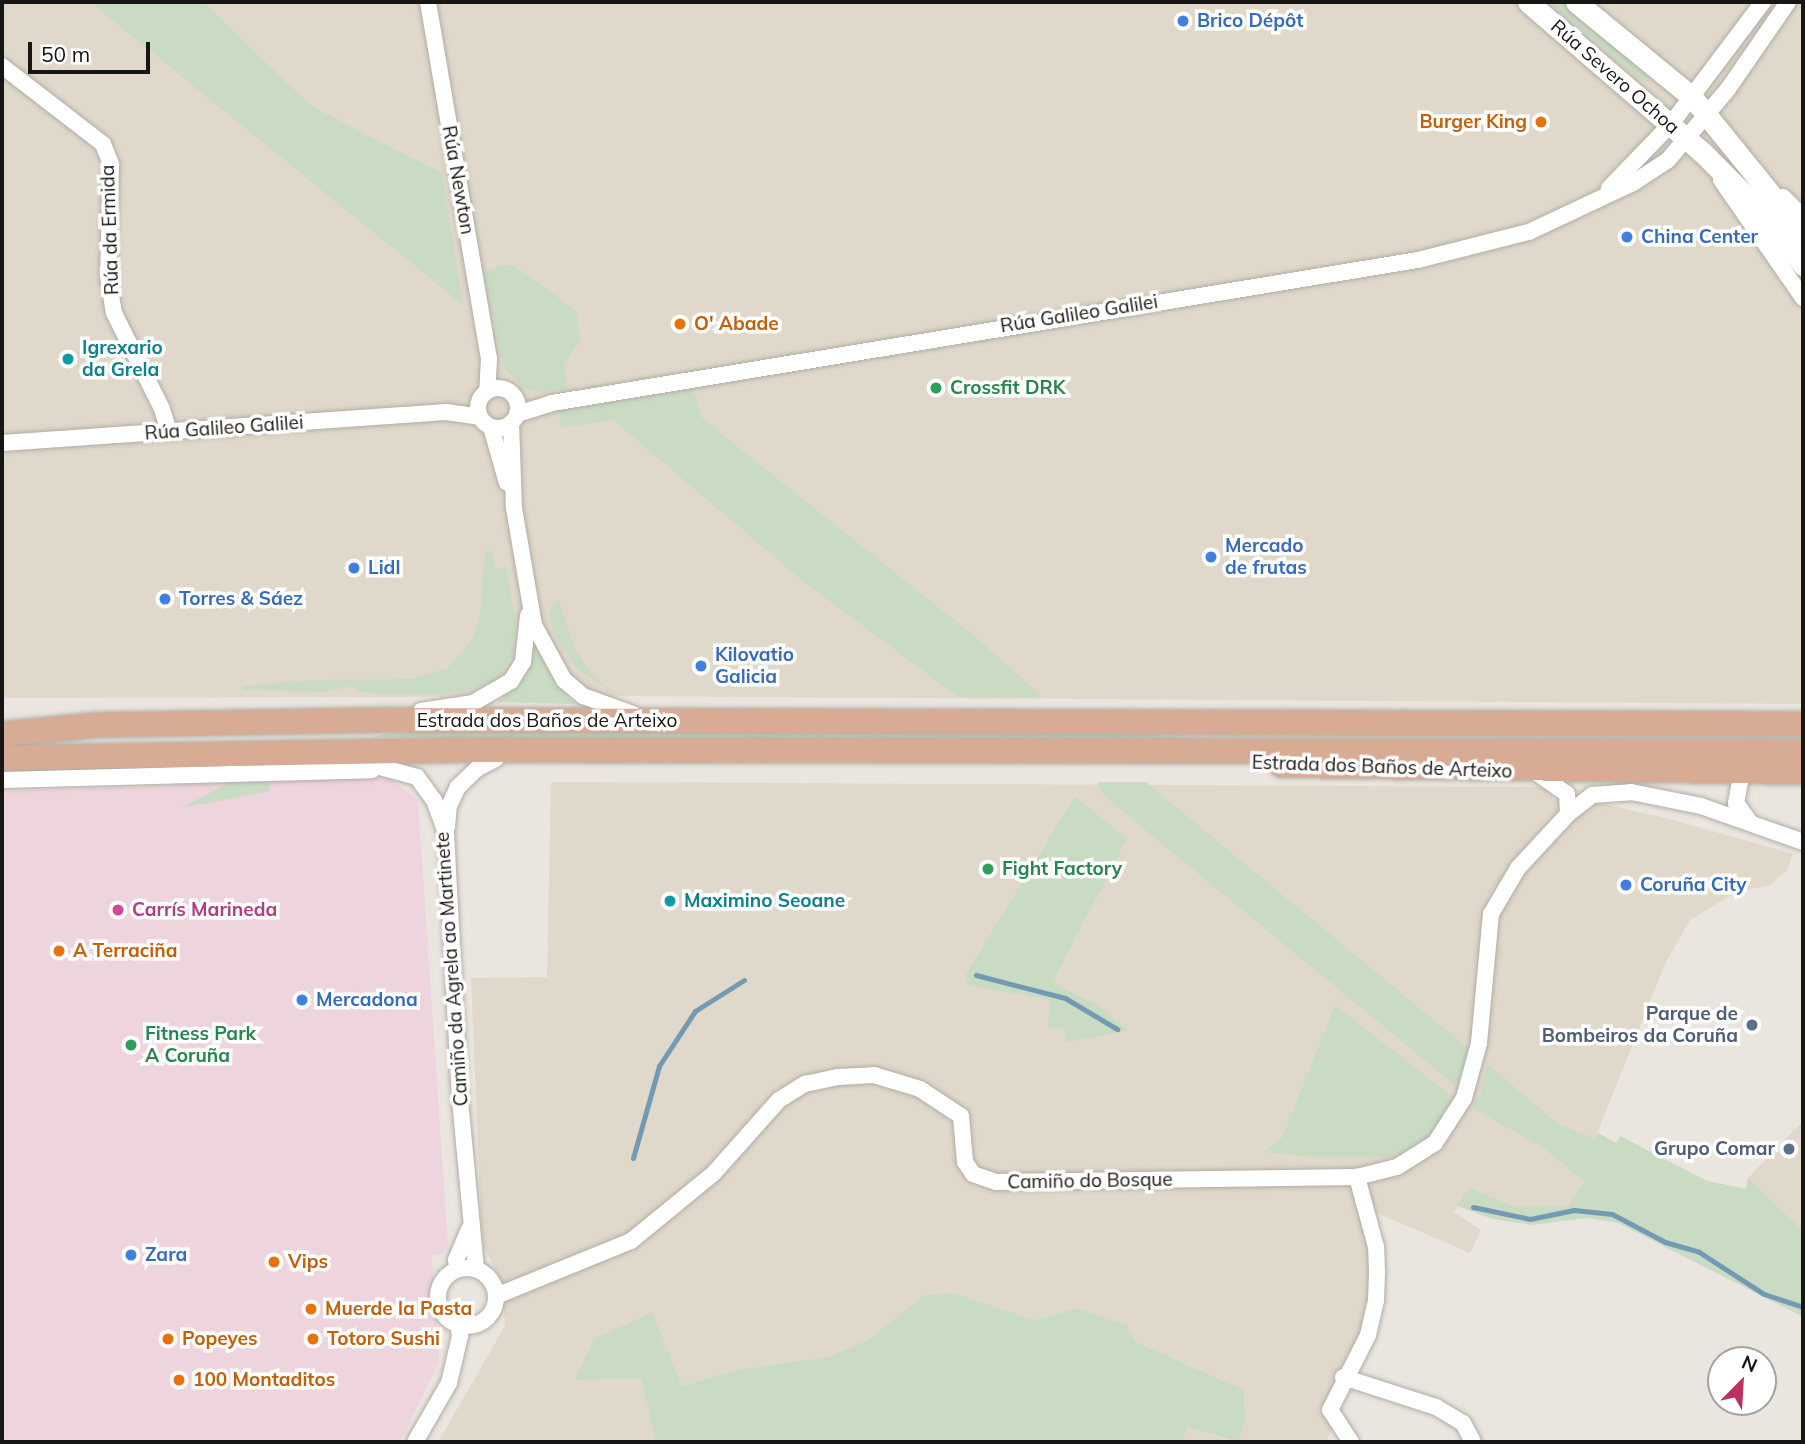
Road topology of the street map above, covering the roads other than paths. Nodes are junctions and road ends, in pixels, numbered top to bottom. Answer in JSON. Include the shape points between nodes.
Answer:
{"nodes":[{"id":1,"x":428,"y":2,"type":"edge"},
{"id":2,"x":1528,"y":2,"type":"edge"},
{"id":3,"x":1576,"y":2,"type":"edge"},
{"id":4,"x":1763,"y":2,"type":"edge"},
{"id":5,"x":1788,"y":2,"type":"edge"},
{"id":6,"x":2,"y":66,"type":"edge"},
{"id":7,"x":1692,"y":97,"type":"junction"},
{"id":8,"x":1708,"y":114,"type":"junction"},
{"id":9,"x":1671,"y":124,"type":"junction"},
{"id":10,"x":1695,"y":145,"type":"junction"},
{"id":11,"x":1756,"y":172,"type":"junction"},
{"id":12,"x":1598,"y":197,"type":"junction"},
{"id":13,"x":1803,"y":217,"type":"edge"},
{"id":14,"x":1803,"y":234,"type":"edge"},
{"id":15,"x":1803,"y":265,"type":"edge"},
{"id":16,"x":1803,"y":298,"type":"edge"},
{"id":17,"x":496,"y":393,"type":"junction"},
{"id":18,"x":552,"y":402,"type":"junction"},
{"id":19,"x":446,"y":412,"type":"junction"},
{"id":20,"x":514,"y":419,"type":"junction"},
{"id":21,"x":486,"y":422,"type":"junction"},
{"id":22,"x":169,"y":432,"type":"junction"},
{"id":23,"x":2,"y":443,"type":"edge"},
{"id":24,"x":514,"y":509,"type":"junction"},
{"id":25,"x":527,"y":592,"type":"junction"},
{"id":26,"x":2,"y":720,"type":"edge"},
{"id":27,"x":381,"y":720,"type":"junction"},
{"id":28,"x":666,"y":721,"type":"junction"},
{"id":29,"x":1092,"y":723,"type":"junction"},
{"id":30,"x":1803,"y":723,"type":"edge"},
{"id":31,"x":98,"y":725,"type":"junction"},
{"id":32,"x":2,"y":734,"type":"edge"},
{"id":33,"x":1803,"y":741,"type":"edge"},
{"id":34,"x":1693,"y":747,"type":"junction"},
{"id":35,"x":576,"y":750,"type":"junction"},
{"id":36,"x":1023,"y":752,"type":"junction"},
{"id":37,"x":1803,"y":752,"type":"edge"},
{"id":38,"x":2,"y":758,"type":"edge"},
{"id":39,"x":496,"y":759,"type":"junction"},
{"id":40,"x":297,"y":760,"type":"junction"},
{"id":41,"x":358,"y":761,"type":"junction"},
{"id":42,"x":2,"y":769,"type":"edge"},
{"id":43,"x":392,"y":769,"type":"junction"},
{"id":44,"x":238,"y":771,"type":"junction"},
{"id":45,"x":1534,"y":771,"type":"junction"},
{"id":46,"x":1803,"y":772,"type":"edge"},
{"id":47,"x":1740,"y":778,"type":"junction"},
{"id":48,"x":2,"y":780,"type":"edge"},
{"id":49,"x":1700,"y":806,"type":"junction"},
{"id":50,"x":1568,"y":814,"type":"junction"},
{"id":51,"x":1749,"y":821,"type":"junction"},
{"id":52,"x":446,"y":833,"type":"junction"},
{"id":53,"x":1803,"y":842,"type":"edge"},
{"id":54,"x":1357,"y":1177,"type":"junction"},
{"id":55,"x":469,"y":1230,"type":"junction"},
{"id":56,"x":458,"y":1269,"type":"junction"},
{"id":57,"x":476,"y":1269,"type":"junction"},
{"id":58,"x":496,"y":1296,"type":"junction"},
{"id":59,"x":458,"y":1324,"type":"junction"},
{"id":60,"x":1343,"y":1377,"type":"junction"},
{"id":61,"x":415,"y":1442,"type":"edge"},
{"id":62,"x":1351,"y":1442,"type":"edge"},
{"id":63,"x":1473,"y":1442,"type":"edge"}],
"edges":[{"from":1,"to":17,"type":"street","name":"Rúa Newton"},
{"from":2,"to":9,"type":"main road","name":"Rúa Severo Ochoa"},
{"from":3,"to":7,"type":"main road","name":"Rúa Severo Ochoa"},
{"from":4,"to":7,"type":"street","name":"Rúa Galileo Galilei"},
{"from":5,"to":8,"type":"street","name":"Rúa Galileo Galilei"},
{"from":6,"to":22,"type":"street","name":"Rúa da Ermida","via":[[103,144],[111,164],[108,276],[114,313]]},
{"from":7,"to":8,"type":"main road","name":"Rúa Severo Ochoa"},
{"from":7,"to":9,"type":"street","name":"Rúa Galileo Galilei"},
{"from":8,"to":10,"type":"street","name":"Rúa Galileo Galilei"},
{"from":8,"to":11,"type":"main road","name":"Rúa Severo Ochoa"},
{"from":9,"to":10,"type":"main road","name":"Rúa Severo Ochoa"},
{"from":9,"to":12,"type":"street","name":"Rúa Galileo Galilei","via":[[1636,164]]},
{"from":10,"to":12,"type":"street","name":"Rúa Galileo Galilei"},
{"from":10,"to":15,"type":"main road","name":"Rúa Severo Ochoa","via":[[1763,213]]},
{"from":10,"to":16,"type":"street","name":"Rúa Severo Ochoa"},
{"from":11,"to":13,"type":"street","name":"Rúa Severo Ochoa"},
{"from":11,"to":14,"type":"main road","name":"Rúa Severo Ochoa"},
{"from":12,"to":18,"type":"street","name":"Rúa Galileo Galilei","via":[[1529,232],[1419,260]]},
{"from":17,"to":18,"type":"street","name":"Rúa Galileo Galilei"},
{"from":17,"to":19,"type":"street","name":"Rúa Galileo Galilei"},
{"from":17,"to":20,"type":"street","name":"Rúa Newton"},
{"from":17,"to":21,"type":"street","name":"Rúa Newton"},
{"from":18,"to":20,"type":"street","name":"Rúa Galileo Galilei"},
{"from":19,"to":21,"type":"street","name":"Rúa Galileo Galilei"},
{"from":19,"to":22,"type":"street","name":"Rúa Galileo Galilei"},
{"from":20,"to":21,"type":"street"},
{"from":20,"to":24,"type":"street","name":"Rúa Newton"},
{"from":21,"to":24,"type":"street","name":"Rúa Newton"},
{"from":22,"to":23,"type":"street","name":"Rúa Galileo Galilei"},
{"from":24,"to":25,"type":"street","name":"Rúa Newton"},
{"from":25,"to":27,"type":"street","name":"Rúa Newton","via":[[527,645],[511,681],[473,703]]},
{"from":25,"to":28,"type":"street","name":"Rúa Newton","via":[[534,625],[564,680],[604,706]]},
{"from":26,"to":31,"type":"main road"},
{"from":27,"to":28,"type":"main road","name":"Estrada dos Baños de Arteixo"},
{"from":27,"to":31,"type":"main road","name":"Estrada dos Baños de Arteixo"},
{"from":28,"to":29,"type":"main road","name":"Estrada dos Baños de Arteixo"},
{"from":29,"to":30,"type":"main road","name":"Estrada dos Baños de Arteixo"},
{"from":29,"to":34,"type":"main road","name":"Estrada dos Baños de Arteixo","via":[[1271,738]]},
{"from":31,"to":32,"type":"main road","name":"Estrada dos Baños de Arteixo"},
{"from":33,"to":34,"type":"main road"},
{"from":34,"to":36,"type":"main road","name":"Estrada dos Baños de Arteixo"},
{"from":34,"to":37,"type":"main road"},
{"from":35,"to":36,"type":"main road","name":"Estrada dos Baños de Arteixo"},
{"from":35,"to":38,"type":"main road","name":"Estrada dos Baños de Arteixo","via":[[169,751]]},
{"from":35,"to":39,"type":"street","name":"Estrada dos Baños de Arteixo"},
{"from":36,"to":45,"type":"main road","name":"Estrada dos Baños de Arteixo","via":[[1364,769]]},
{"from":39,"to":41,"type":"street","name":"Estrada dos Baños de Arteixo"},
{"from":39,"to":52,"type":"street","name":"Estrada dos Baños de Arteixo","via":[[458,787],[449,806]]},
{"from":40,"to":41,"type":"street","name":"Estrada dos Baños de Arteixo"},
{"from":40,"to":42,"type":"street","name":"Estrada dos Baños de Arteixo","via":[[202,758]]},
{"from":40,"to":44,"type":"street","name":"Estrada dos Baños de Arteixo"},
{"from":41,"to":43,"type":"street","name":"Camiño da Agrela ao Martinete"},
{"from":43,"to":44,"type":"street","name":"Estrada dos Baños de Arteixo"},
{"from":43,"to":52,"type":"street","name":"Camiño da Agrela ao Martinete","via":[[416,777],[434,800]]},
{"from":44,"to":48,"type":"street","name":"Estrada dos Baños de Arteixo"},
{"from":45,"to":47,"type":"main road","name":"Estrada dos Baños de Arteixo"},
{"from":45,"to":50,"type":"street","via":[[1567,794]]},
{"from":46,"to":47,"type":"main road","name":"Estrada dos Baños de Arteixo"},
{"from":47,"to":49,"type":"street","via":[[1725,802]]},
{"from":47,"to":51,"type":"street","via":[[1736,803]]},
{"from":49,"to":50,"type":"street","name":"Camiño do Bosque","via":[[1631,792],[1592,795]]},
{"from":49,"to":51,"type":"street"},
{"from":50,"to":54,"type":"street","name":"Camiño do Bosque","via":[[1518,868],[1490,914],[1479,1044],[1457,1111],[1424,1154],[1397,1167]]},
{"from":51,"to":53,"type":"street"},
{"from":52,"to":55,"type":"street","name":"Camiño da Agrela ao Martinete"},
{"from":54,"to":58,"type":"street","name":"Camiño do Bosque","via":[[996,1182],[972,1174],[965,1162],[961,1116],[920,1089],[874,1075],[838,1077],[805,1084],[779,1100],[713,1174],[631,1241]]},
{"from":54,"to":60,"type":"street","via":[[1376,1247],[1377,1301],[1368,1335]]},
{"from":55,"to":56,"type":"street","name":"Camiño da Agrela ao Martinete","via":[[456,1260]]},
{"from":55,"to":57,"type":"street","name":"Camiño da Agrela ao Martinete"},
{"from":56,"to":57,"type":"street"},
{"from":56,"to":59,"type":"street","name":"Camiño da Agrela ao Martinete","via":[[443,1280],[438,1297],[444,1314]]},
{"from":57,"to":58,"type":"street","name":"Camiño da Agrela ao Martinete","via":[[490,1279]]},
{"from":58,"to":59,"type":"street","via":[[484,1320]]},
{"from":59,"to":61,"type":"street","via":[[460,1336],[449,1383]]},
{"from":60,"to":62,"type":"street","via":[[1330,1410]]},
{"from":60,"to":63,"type":"street","via":[[1436,1407],[1463,1423]]}]}
